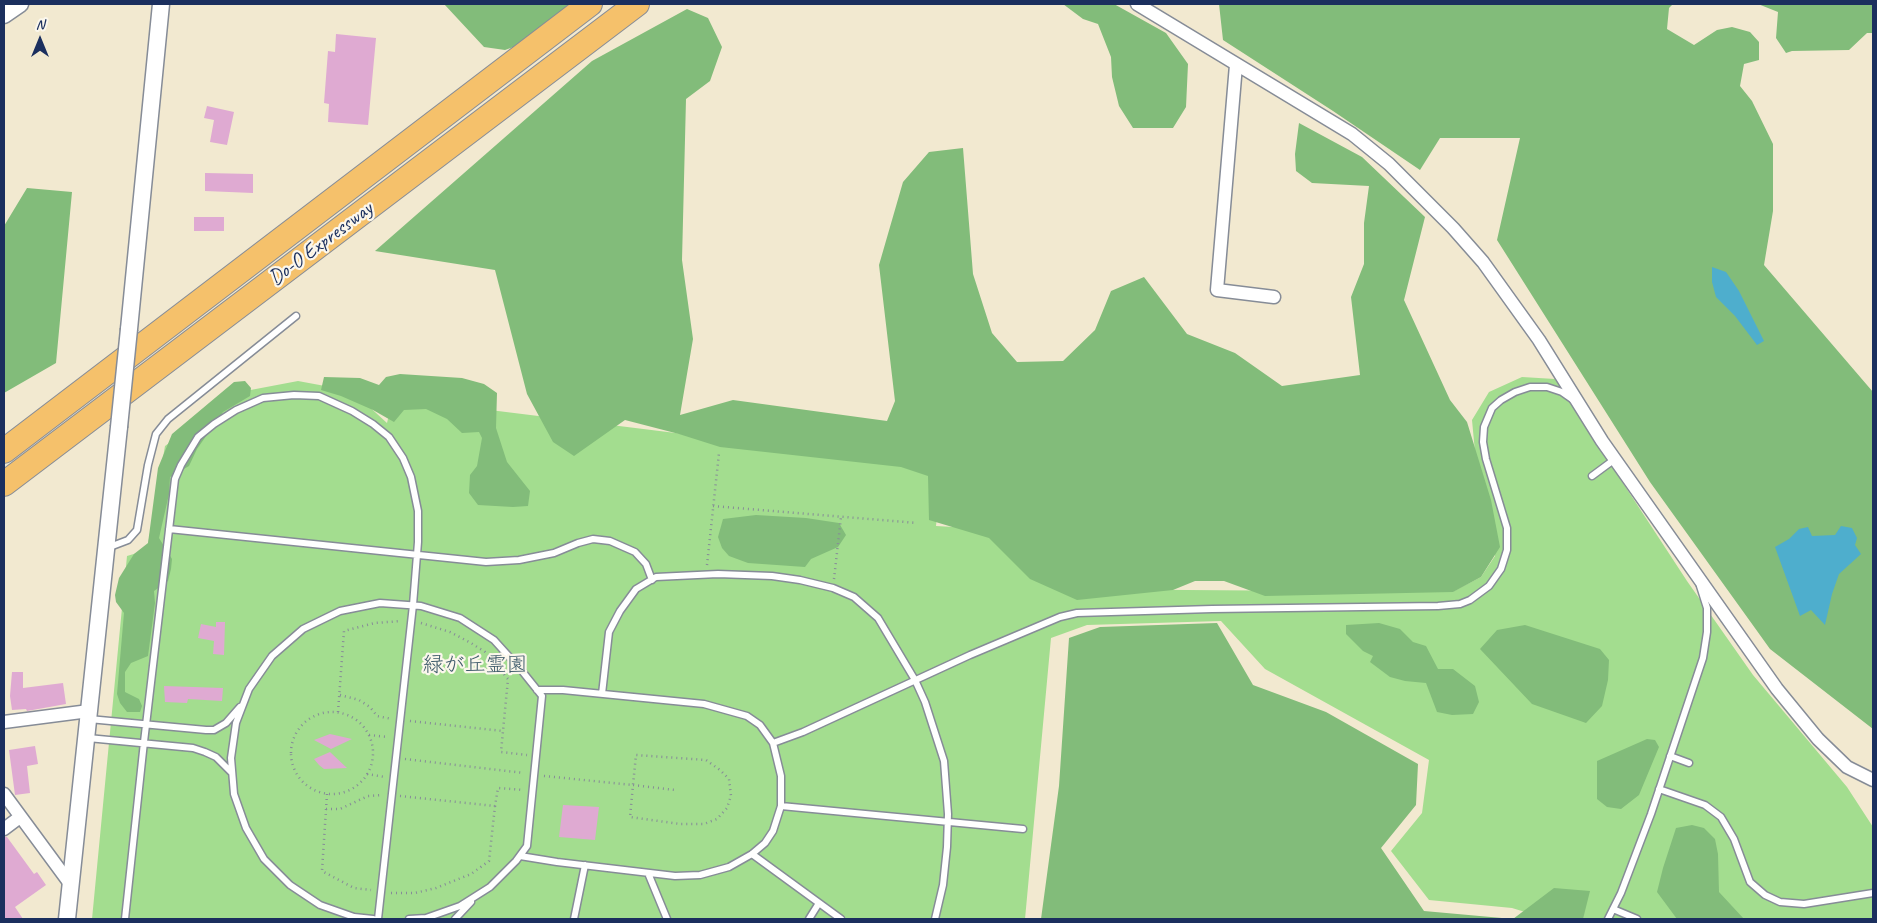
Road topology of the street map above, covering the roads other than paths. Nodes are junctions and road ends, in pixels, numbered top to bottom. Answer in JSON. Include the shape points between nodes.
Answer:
{"nodes":[{"id":1,"x":20,"y":4,"type":"edge"},
{"id":2,"x":161,"y":4,"type":"edge"},
{"id":3,"x":590,"y":4,"type":"edge"},
{"id":4,"x":637,"y":4,"type":"edge"},
{"id":5,"x":1137,"y":4,"type":"edge"},
{"id":6,"x":4,"y":15,"type":"edge"},
{"id":7,"x":1236,"y":65,"type":"junction"},
{"id":8,"x":1274,"y":297,"type":"dead end"},
{"id":9,"x":296,"y":316,"type":"dead end"},
{"id":10,"x":1581,"y":406,"type":"junction"},
{"id":11,"x":4,"y":451,"type":"edge"},
{"id":12,"x":1615,"y":459,"type":"junction"},
{"id":13,"x":1592,"y":476,"type":"dead end"},
{"id":14,"x":4,"y":484,"type":"edge"},
{"id":15,"x":169,"y":529,"type":"junction"},
{"id":16,"x":106,"y":549,"type":"junction"},
{"id":17,"x":417,"y":556,"type":"junction"},
{"id":18,"x":1697,"y":575,"type":"junction"},
{"id":19,"x":652,"y":580,"type":"junction"},
{"id":20,"x":413,"y":605,"type":"junction"},
{"id":21,"x":915,"y":680,"type":"junction"},
{"id":22,"x":537,"y":690,"type":"junction"},
{"id":23,"x":602,"y":694,"type":"junction"},
{"id":24,"x":243,"y":704,"type":"junction"},
{"id":25,"x":89,"y":715,"type":"junction"},
{"id":26,"x":4,"y":722,"type":"edge"},
{"id":27,"x":146,"y":725,"type":"junction"},
{"id":28,"x":86,"y":738,"type":"junction"},
{"id":29,"x":144,"y":742,"type":"junction"},
{"id":30,"x":773,"y":743,"type":"junction"},
{"id":31,"x":1670,"y":756,"type":"junction"},
{"id":32,"x":1688,"y":762,"type":"dead end"},
{"id":33,"x":232,"y":773,"type":"junction"},
{"id":34,"x":1873,"y":780,"type":"edge"},
{"id":35,"x":1659,"y":788,"type":"junction"},
{"id":36,"x":4,"y":794,"type":"edge"},
{"id":37,"x":781,"y":806,"type":"junction"},
{"id":38,"x":20,"y":817,"type":"junction"},
{"id":39,"x":948,"y":822,"type":"junction"},
{"id":40,"x":4,"y":829,"type":"edge"},
{"id":41,"x":1023,"y":829,"type":"dead end"},
{"id":42,"x":752,"y":854,"type":"junction"},
{"id":43,"x":520,"y":856,"type":"junction"},
{"id":44,"x":585,"y":866,"type":"junction"},
{"id":45,"x":648,"y":873,"type":"junction"},
{"id":46,"x":71,"y":885,"type":"junction"},
{"id":47,"x":1873,"y":893,"type":"edge"},
{"id":48,"x":476,"y":896,"type":"junction"},
{"id":49,"x":819,"y":903,"type":"junction"},
{"id":50,"x":1613,"y":909,"type":"junction"},
{"id":51,"x":67,"y":919,"type":"edge"},
{"id":52,"x":125,"y":919,"type":"edge"},
{"id":53,"x":373,"y":919,"type":"edge"},
{"id":54,"x":378,"y":919,"type":"edge"},
{"id":55,"x":409,"y":919,"type":"edge"},
{"id":56,"x":455,"y":919,"type":"edge"},
{"id":57,"x":574,"y":919,"type":"edge"},
{"id":58,"x":666,"y":919,"type":"edge"},
{"id":59,"x":809,"y":919,"type":"edge"},
{"id":60,"x":841,"y":919,"type":"edge"},
{"id":61,"x":935,"y":919,"type":"edge"},
{"id":62,"x":1608,"y":919,"type":"edge"},
{"id":63,"x":1637,"y":919,"type":"edge"}],
"edges":[{"from":1,"to":6,"type":"street"},
{"from":2,"to":16,"type":"street","bridge":true},
{"from":3,"to":11,"type":"highway","name":"Do-O Expressway"},
{"from":4,"to":14,"type":"highway","name":"Do-O Expressway"},
{"from":5,"to":7,"type":"street"},
{"from":7,"to":8,"type":"street","via":[[1217,290]]},
{"from":7,"to":10,"type":"street","via":[[1352,134],[1389,164],[1483,262]]},
{"from":9,"to":16,"type":"lane","via":[[168,419],[156,434],[137,530],[128,540]]},
{"from":10,"to":12,"type":"street"},
{"from":10,"to":21,"type":"lane","via":[[1562,392],[1547,387],[1530,387],[1508,396],[1492,408],[1484,427],[1483,442],[1507,528],[1507,550],[1501,569],[1489,586],[1470,600],[1438,606],[1077,613],[1060,617]]},
{"from":12,"to":13,"type":"lane"},
{"from":12,"to":18,"type":"street"},
{"from":15,"to":17,"type":"lane"},
{"from":15,"to":17,"type":"lane","via":[[175,479],[198,437],[214,424],[263,398],[319,396],[373,424],[389,437],[403,458],[411,477],[418,511]]},
{"from":15,"to":27,"type":"lane"},
{"from":16,"to":25,"type":"street"},
{"from":17,"to":19,"type":"lane","via":[[486,562],[520,560],[554,553],[593,539],[610,541],[635,552],[646,564]]},
{"from":17,"to":20,"type":"lane"},
{"from":18,"to":31,"type":"lane","via":[[1707,608],[1706,645]]},
{"from":18,"to":34,"type":"street","via":[[1777,689],[1818,739],[1847,767]]},
{"from":19,"to":21,"type":"lane","via":[[682,574],[772,576],[833,588],[854,597],[878,618]]},
{"from":19,"to":23,"type":"lane","via":[[636,589],[609,632]]},
{"from":20,"to":22,"type":"lane","via":[[460,618],[494,640]]},
{"from":20,"to":24,"type":"lane","via":[[380,603],[340,611],[303,629],[272,656],[249,689]]},
{"from":20,"to":54,"type":"lane"},
{"from":21,"to":30,"type":"lane"},
{"from":21,"to":39,"type":"lane","via":[[944,761]]},
{"from":22,"to":23,"type":"lane"},
{"from":22,"to":43,"type":"lane","via":[[542,696],[528,846]]},
{"from":23,"to":30,"type":"lane","via":[[704,704],[731,711],[760,725]]},
{"from":24,"to":27,"type":"lane","via":[[226,723],[214,730]]},
{"from":24,"to":33,"type":"lane","via":[[236,723]]},
{"from":25,"to":26,"type":"street"},
{"from":25,"to":27,"type":"lane"},
{"from":25,"to":28,"type":"street"},
{"from":27,"to":29,"type":"lane"},
{"from":28,"to":29,"type":"lane"},
{"from":28,"to":46,"type":"street"},
{"from":29,"to":33,"type":"lane","via":[[205,752],[216,757]]},
{"from":29,"to":52,"type":"lane"},
{"from":30,"to":37,"type":"lane","via":[[781,776]]},
{"from":31,"to":32,"type":"lane"},
{"from":31,"to":35,"type":"lane"},
{"from":33,"to":53,"type":"lane","via":[[234,794],[246,828],[264,860],[290,885],[320,905],[354,917]]},
{"from":35,"to":47,"type":"lane","via":[[1705,805],[1721,817],[1734,839],[1750,882],[1765,895],[1780,902],[1804,904]]},
{"from":35,"to":50,"type":"lane"},
{"from":36,"to":38,"type":"street"},
{"from":37,"to":39,"type":"lane"},
{"from":37,"to":42,"type":"lane","via":[[774,831]]},
{"from":38,"to":40,"type":"street"},
{"from":38,"to":46,"type":"street"},
{"from":39,"to":41,"type":"lane"},
{"from":39,"to":61,"type":"lane","via":[[943,885]]},
{"from":42,"to":45,"type":"lane","via":[[729,867],[700,874]]},
{"from":42,"to":49,"type":"lane"},
{"from":43,"to":44,"type":"lane"},
{"from":43,"to":48,"type":"lane","via":[[490,887]]},
{"from":44,"to":45,"type":"lane"},
{"from":44,"to":57,"type":"lane"},
{"from":45,"to":58,"type":"lane"},
{"from":46,"to":51,"type":"street"},
{"from":48,"to":55,"type":"lane","via":[[460,906],[426,918]]},
{"from":48,"to":56,"type":"lane"},
{"from":49,"to":59,"type":"lane"},
{"from":49,"to":60,"type":"lane"},
{"from":50,"to":62,"type":"lane"},
{"from":50,"to":63,"type":"lane"}]}
